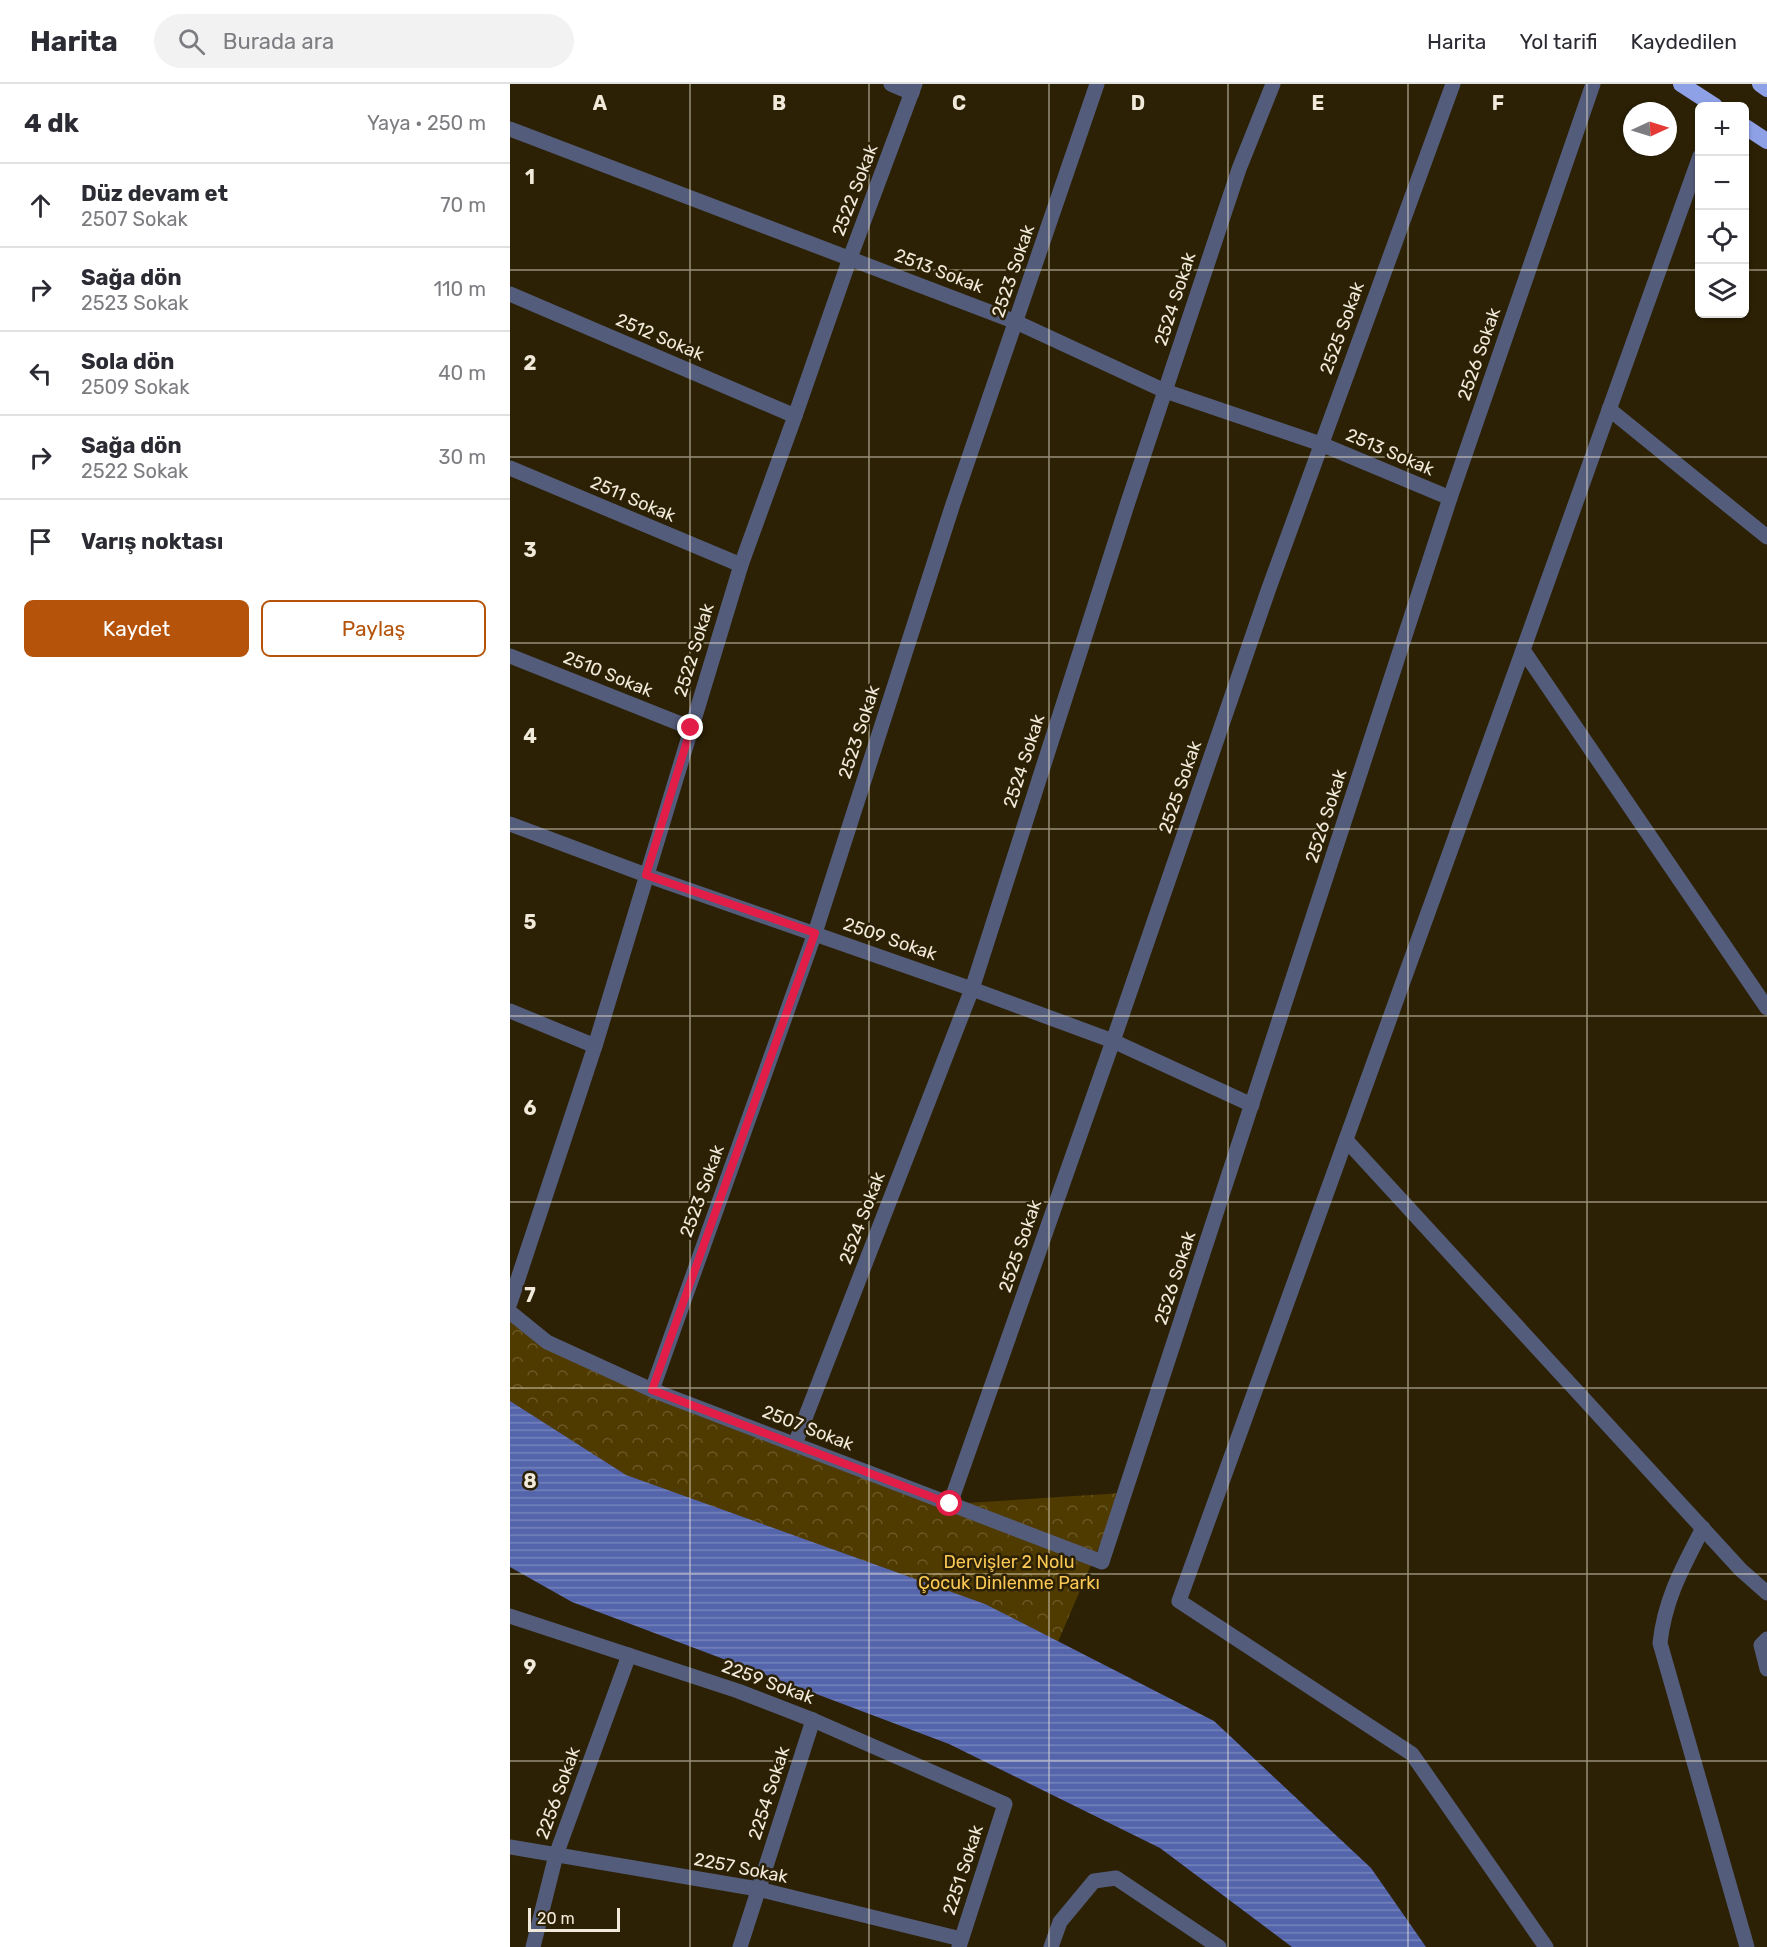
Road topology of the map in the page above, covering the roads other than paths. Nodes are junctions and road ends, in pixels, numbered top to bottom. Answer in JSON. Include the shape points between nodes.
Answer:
{"nodes":[{"id":1,"x":891,"y":84,"type":"edge"},
{"id":2,"x":1097,"y":84,"type":"edge"},
{"id":3,"x":1273,"y":84,"type":"edge"},
{"id":4,"x":1453,"y":84,"type":"edge"},
{"id":5,"x":1593,"y":84,"type":"edge"},
{"id":6,"x":1681,"y":84,"type":"edge"},
{"id":7,"x":1760,"y":84,"type":"edge"},
{"id":8,"x":914,"y":88,"type":"edge"},
{"id":9,"x":1767,"y":88,"type":"edge"},
{"id":10,"x":1709,"y":102,"type":"edge"},
{"id":11,"x":510,"y":129,"type":"edge"},
{"id":12,"x":1749,"y":129,"type":"edge"},
{"id":13,"x":1767,"y":141,"type":"edge"},
{"id":14,"x":1695,"y":170,"type":"edge"},
{"id":15,"x":850,"y":258,"type":"junction"},
{"id":16,"x":510,"y":294,"type":"edge"},
{"id":17,"x":1016,"y":322,"type":"junction"},
{"id":18,"x":1166,"y":391,"type":"junction"},
{"id":19,"x":1609,"y":409,"type":"junction"},
{"id":20,"x":795,"y":416,"type":"junction"},
{"id":21,"x":1321,"y":444,"type":"junction"},
{"id":22,"x":510,"y":468,"type":"edge"},
{"id":23,"x":1450,"y":498,"type":"junction"},
{"id":24,"x":1767,"y":537,"type":"edge"},
{"id":25,"x":741,"y":565,"type":"junction"},
{"id":26,"x":1523,"y":650,"type":"junction"},
{"id":27,"x":510,"y":656,"type":"edge"},
{"id":28,"x":691,"y":728,"type":"junction"},
{"id":29,"x":510,"y":824,"type":"edge"},
{"id":30,"x":646,"y":875,"type":"junction"},
{"id":31,"x":815,"y":933,"type":"junction"},
{"id":32,"x":972,"y":988,"type":"junction"},
{"id":33,"x":1767,"y":1008,"type":"edge"},
{"id":34,"x":510,"y":1011,"type":"edge"},
{"id":35,"x":1113,"y":1041,"type":"junction"},
{"id":36,"x":596,"y":1046,"type":"junction"},
{"id":37,"x":1252,"y":1105,"type":"junction"},
{"id":38,"x":1346,"y":1140,"type":"junction"},
{"id":39,"x":510,"y":1303,"type":"edge"},
{"id":40,"x":510,"y":1312,"type":"edge"},
{"id":41,"x":652,"y":1390,"type":"junction"},
{"id":42,"x":795,"y":1444,"type":"junction"},
{"id":43,"x":950,"y":1504,"type":"junction"},
{"id":44,"x":1703,"y":1528,"type":"junction"},
{"id":45,"x":1102,"y":1562,"type":"joint"},
{"id":46,"x":1767,"y":1593,"type":"edge"},
{"id":47,"x":510,"y":1616,"type":"edge"},
{"id":48,"x":1767,"y":1640,"type":"edge"},
{"id":49,"x":629,"y":1655,"type":"junction"},
{"id":50,"x":1767,"y":1669,"type":"edge"},
{"id":51,"x":813,"y":1719,"type":"junction"},
{"id":52,"x":1005,"y":1804,"type":"joint"},
{"id":53,"x":510,"y":1847,"type":"edge"},
{"id":54,"x":556,"y":1855,"type":"junction"},
{"id":55,"x":758,"y":1889,"type":"junction"},
{"id":56,"x":960,"y":1943,"type":"edge"},
{"id":57,"x":533,"y":1947,"type":"edge"},
{"id":58,"x":740,"y":1947,"type":"edge"},
{"id":59,"x":1052,"y":1947,"type":"edge"},
{"id":60,"x":1219,"y":1947,"type":"edge"},
{"id":61,"x":1546,"y":1947,"type":"edge"},
{"id":62,"x":1747,"y":1947,"type":"edge"}],
"edges":[{"from":1,"to":8,"type":"street"},
{"from":2,"to":17,"type":"street","name":"2523 Sokak"},
{"from":3,"to":18,"type":"street","name":"2524 Sokak","via":[[1239,169]]},
{"from":4,"to":21,"type":"street","name":"2525 Sokak"},
{"from":5,"to":23,"type":"street","name":"2526 Sokak"},
{"from":6,"to":10,"type":"highway"},
{"from":7,"to":9,"type":"highway"},
{"from":8,"to":15,"type":"street","name":"2522 Sokak"},
{"from":11,"to":15,"type":"street","name":"2513 Sokak"},
{"from":12,"to":13,"type":"highway"},
{"from":14,"to":19,"type":"street"},
{"from":15,"to":17,"type":"street","name":"2513 Sokak"},
{"from":15,"to":20,"type":"street","name":"2522 Sokak"},
{"from":16,"to":20,"type":"street","name":"2512 Sokak"},
{"from":17,"to":18,"type":"street","name":"2513 Sokak"},
{"from":17,"to":31,"type":"street","name":"2523 Sokak"},
{"from":18,"to":21,"type":"street","name":"2513 Sokak"},
{"from":18,"to":32,"type":"street","name":"2524 Sokak"},
{"from":19,"to":24,"type":"street"},
{"from":19,"to":26,"type":"street"},
{"from":20,"to":25,"type":"street","name":"2522 Sokak"},
{"from":21,"to":23,"type":"street","name":"2513 Sokak"},
{"from":21,"to":35,"type":"street","name":"2525 Sokak"},
{"from":22,"to":25,"type":"street","name":"2511 Sokak"},
{"from":23,"to":37,"type":"street","name":"2526 Sokak"},
{"from":25,"to":28,"type":"street","name":"2522 Sokak"},
{"from":26,"to":33,"type":"street"},
{"from":26,"to":38,"type":"street"},
{"from":27,"to":28,"type":"street","name":"2510 Sokak"},
{"from":28,"to":30,"type":"street","name":"2522 Sokak"},
{"from":29,"to":30,"type":"street","name":"2509 Sokak"},
{"from":30,"to":31,"type":"street","name":"2509 Sokak"},
{"from":30,"to":36,"type":"street","name":"2522 Sokak"},
{"from":31,"to":32,"type":"street","name":"2509 Sokak"},
{"from":31,"to":41,"type":"street","name":"2523 Sokak"},
{"from":32,"to":35,"type":"street","name":"2509 Sokak"},
{"from":32,"to":42,"type":"street","name":"2524 Sokak"},
{"from":34,"to":36,"type":"street"},
{"from":35,"to":37,"type":"street","name":"2509 Sokak"},
{"from":35,"to":43,"type":"street","name":"2525 Sokak"},
{"from":36,"to":39,"type":"street","name":"2522 Sokak"},
{"from":37,"to":45,"type":"street","name":"2526 Sokak"},
{"from":38,"to":44,"type":"street"},
{"from":38,"to":61,"type":"street","via":[[1179,1601],[1412,1754]]},
{"from":40,"to":41,"type":"street","name":"2507 Sokak","via":[[547,1341]]},
{"from":41,"to":42,"type":"street","name":"2507 Sokak"},
{"from":42,"to":43,"type":"street","name":"2507 Sokak"},
{"from":43,"to":45,"type":"street","name":"2507 Sokak"},
{"from":44,"to":46,"type":"street"},
{"from":44,"to":62,"type":"street","via":[[1673,1587],[1662,1618],[1660,1643]]},
{"from":47,"to":49,"type":"street","name":"2259 Sokak"},
{"from":48,"to":50,"type":"street","via":[[1761,1645]]},
{"from":49,"to":51,"type":"street","name":"2259 Sokak"},
{"from":49,"to":54,"type":"street","name":"2256 Sokak"},
{"from":51,"to":52,"type":"street","name":"2259 Sokak"},
{"from":51,"to":55,"type":"street","name":"2254 Sokak"},
{"from":52,"to":56,"type":"street","name":"2251 Sokak"},
{"from":53,"to":54,"type":"street","name":"2257 Sokak"},
{"from":54,"to":55,"type":"street","name":"2257 Sokak"},
{"from":54,"to":57,"type":"street","name":"2256 Sokak"},
{"from":55,"to":56,"type":"street","name":"2257 Sokak"},
{"from":55,"to":58,"type":"street","name":"2254 Sokak"},
{"from":59,"to":60,"type":"street","via":[[1060,1922],[1094,1881],[1116,1878]]}]}
